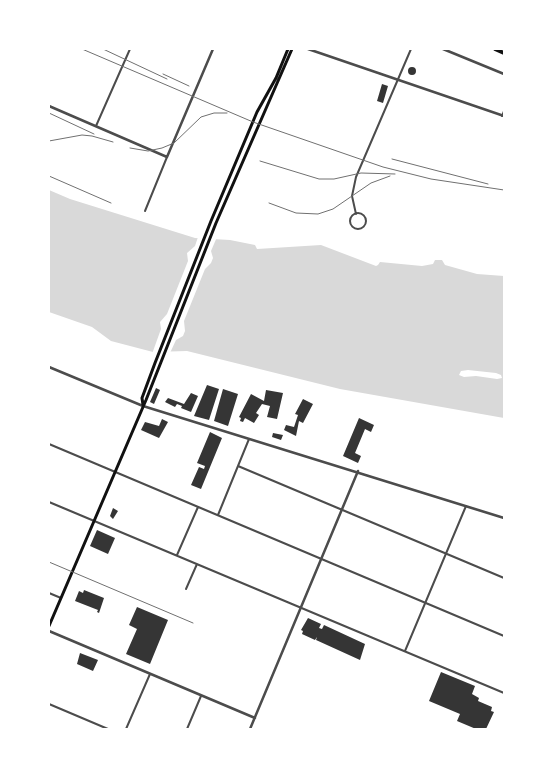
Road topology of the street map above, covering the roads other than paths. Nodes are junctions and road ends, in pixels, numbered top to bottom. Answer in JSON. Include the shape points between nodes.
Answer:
{"nodes":[{"id":1,"x":130,"y":49,"type":"edge"},
{"id":2,"x":213,"y":49,"type":"edge"},
{"id":3,"x":288,"y":49,"type":"edge"},
{"id":4,"x":292,"y":49,"type":"edge"},
{"id":5,"x":308,"y":49,"type":"edge"},
{"id":6,"x":411,"y":49,"type":"edge"},
{"id":7,"x":443,"y":49,"type":"edge"},
{"id":8,"x":495,"y":49,"type":"edge"},
{"id":9,"x":504,"y":53,"type":"edge"},
{"id":10,"x":504,"y":74,"type":"edge"},
{"id":11,"x":398,"y":80,"type":"junction"},
{"id":12,"x":49,"y":106,"type":"edge"},
{"id":13,"x":504,"y":111,"type":"edge"},
{"id":14,"x":503,"y":116,"type":"edge"},
{"id":15,"x":96,"y":126,"type":"junction"},
{"id":16,"x":168,"y":157,"type":"junction"},
{"id":17,"x":145,"y":211,"type":"dead end"},
{"id":18,"x":356,"y":214,"type":"junction"},
{"id":19,"x":49,"y":368,"type":"edge"},
{"id":20,"x":143,"y":406,"type":"junction"},
{"id":21,"x":250,"y":439,"type":"junction"},
{"id":22,"x":49,"y":444,"type":"edge"},
{"id":23,"x":238,"y":466,"type":"junction"},
{"id":24,"x":358,"y":471,"type":"junction"},
{"id":25,"x":114,"y":472,"type":"junction"},
{"id":26,"x":49,"y":502,"type":"edge"},
{"id":27,"x":466,"y":506,"type":"junction"},
{"id":28,"x":198,"y":507,"type":"junction"},
{"id":29,"x":342,"y":510,"type":"junction"},
{"id":30,"x":218,"y":515,"type":"junction"},
{"id":31,"x":504,"y":518,"type":"edge"},
{"id":32,"x":93,"y":521,"type":"junction"},
{"id":33,"x":446,"y":554,"type":"junction"},
{"id":34,"x":177,"y":555,"type":"junction"},
{"id":35,"x":322,"y":559,"type":"junction"},
{"id":36,"x":197,"y":564,"type":"junction"},
{"id":37,"x":504,"y":578,"type":"edge"},
{"id":38,"x":186,"y":589,"type":"dead end"},
{"id":39,"x":49,"y":593,"type":"edge"},
{"id":40,"x":60,"y":598,"type":"junction"},
{"id":41,"x":426,"y":603,"type":"junction"},
{"id":42,"x":302,"y":608,"type":"junction"},
{"id":43,"x":49,"y":626,"type":"edge"},
{"id":44,"x":49,"y":631,"type":"edge"},
{"id":45,"x":504,"y":636,"type":"edge"},
{"id":46,"x":405,"y":651,"type":"junction"},
{"id":47,"x":150,"y":674,"type":"junction"},
{"id":48,"x":504,"y":693,"type":"edge"},
{"id":49,"x":201,"y":696,"type":"junction"},
{"id":50,"x":49,"y":704,"type":"edge"},
{"id":51,"x":255,"y":718,"type":"junction"},
{"id":52,"x":108,"y":729,"type":"edge"},
{"id":53,"x":126,"y":729,"type":"edge"},
{"id":54,"x":187,"y":729,"type":"edge"},
{"id":55,"x":250,"y":729,"type":"edge"}],
"edges":[{"from":1,"to":15,"type":"street"},
{"from":2,"to":16,"type":"street"},
{"from":3,"to":20,"type":"main road","via":[[276,78],[257,112],[187,280],[142,398]]},
{"from":4,"to":20,"type":"main road","via":[[192,281]]},
{"from":5,"to":11,"type":"street"},
{"from":6,"to":11,"type":"street"},
{"from":7,"to":10,"type":"street"},
{"from":8,"to":9,"type":"highway"},
{"from":11,"to":14,"type":"street"},
{"from":11,"to":18,"type":"street","via":[[356,177],[352,196]]},
{"from":12,"to":15,"type":"street"},
{"from":13,"to":14,"type":"street"},
{"from":15,"to":16,"type":"street"},
{"from":16,"to":17,"type":"street"},
{"from":18,"to":18,"type":"street","via":[[351,219],[351,224],[354,228],[360,229],[364,227],[366,220],[364,215]]},
{"from":19,"to":20,"type":"street"},
{"from":20,"to":21,"type":"street"},
{"from":20,"to":25,"type":"main road"},
{"from":21,"to":23,"type":"street"},
{"from":21,"to":24,"type":"street"},
{"from":22,"to":25,"type":"street"},
{"from":23,"to":29,"type":"street"},
{"from":23,"to":30,"type":"street"},
{"from":24,"to":27,"type":"street"},
{"from":24,"to":29,"type":"street"},
{"from":25,"to":28,"type":"street"},
{"from":25,"to":32,"type":"main road"},
{"from":26,"to":32,"type":"street"},
{"from":27,"to":31,"type":"street"},
{"from":27,"to":33,"type":"street"},
{"from":28,"to":30,"type":"street"},
{"from":28,"to":34,"type":"street"},
{"from":29,"to":33,"type":"street"},
{"from":29,"to":35,"type":"street"},
{"from":30,"to":35,"type":"street"},
{"from":32,"to":34,"type":"street"},
{"from":32,"to":40,"type":"main road"},
{"from":33,"to":37,"type":"street"},
{"from":33,"to":41,"type":"street"},
{"from":34,"to":36,"type":"street"},
{"from":35,"to":41,"type":"street"},
{"from":35,"to":42,"type":"street"},
{"from":36,"to":38,"type":"street"},
{"from":36,"to":42,"type":"street"},
{"from":39,"to":40,"type":"street"},
{"from":40,"to":43,"type":"main road"},
{"from":41,"to":45,"type":"street"},
{"from":41,"to":46,"type":"street"},
{"from":42,"to":46,"type":"street"},
{"from":42,"to":51,"type":"street"},
{"from":44,"to":47,"type":"street"},
{"from":46,"to":48,"type":"street"},
{"from":47,"to":49,"type":"street"},
{"from":47,"to":53,"type":"street"},
{"from":49,"to":51,"type":"street"},
{"from":49,"to":54,"type":"street"},
{"from":50,"to":52,"type":"street"},
{"from":51,"to":55,"type":"street"}]}
